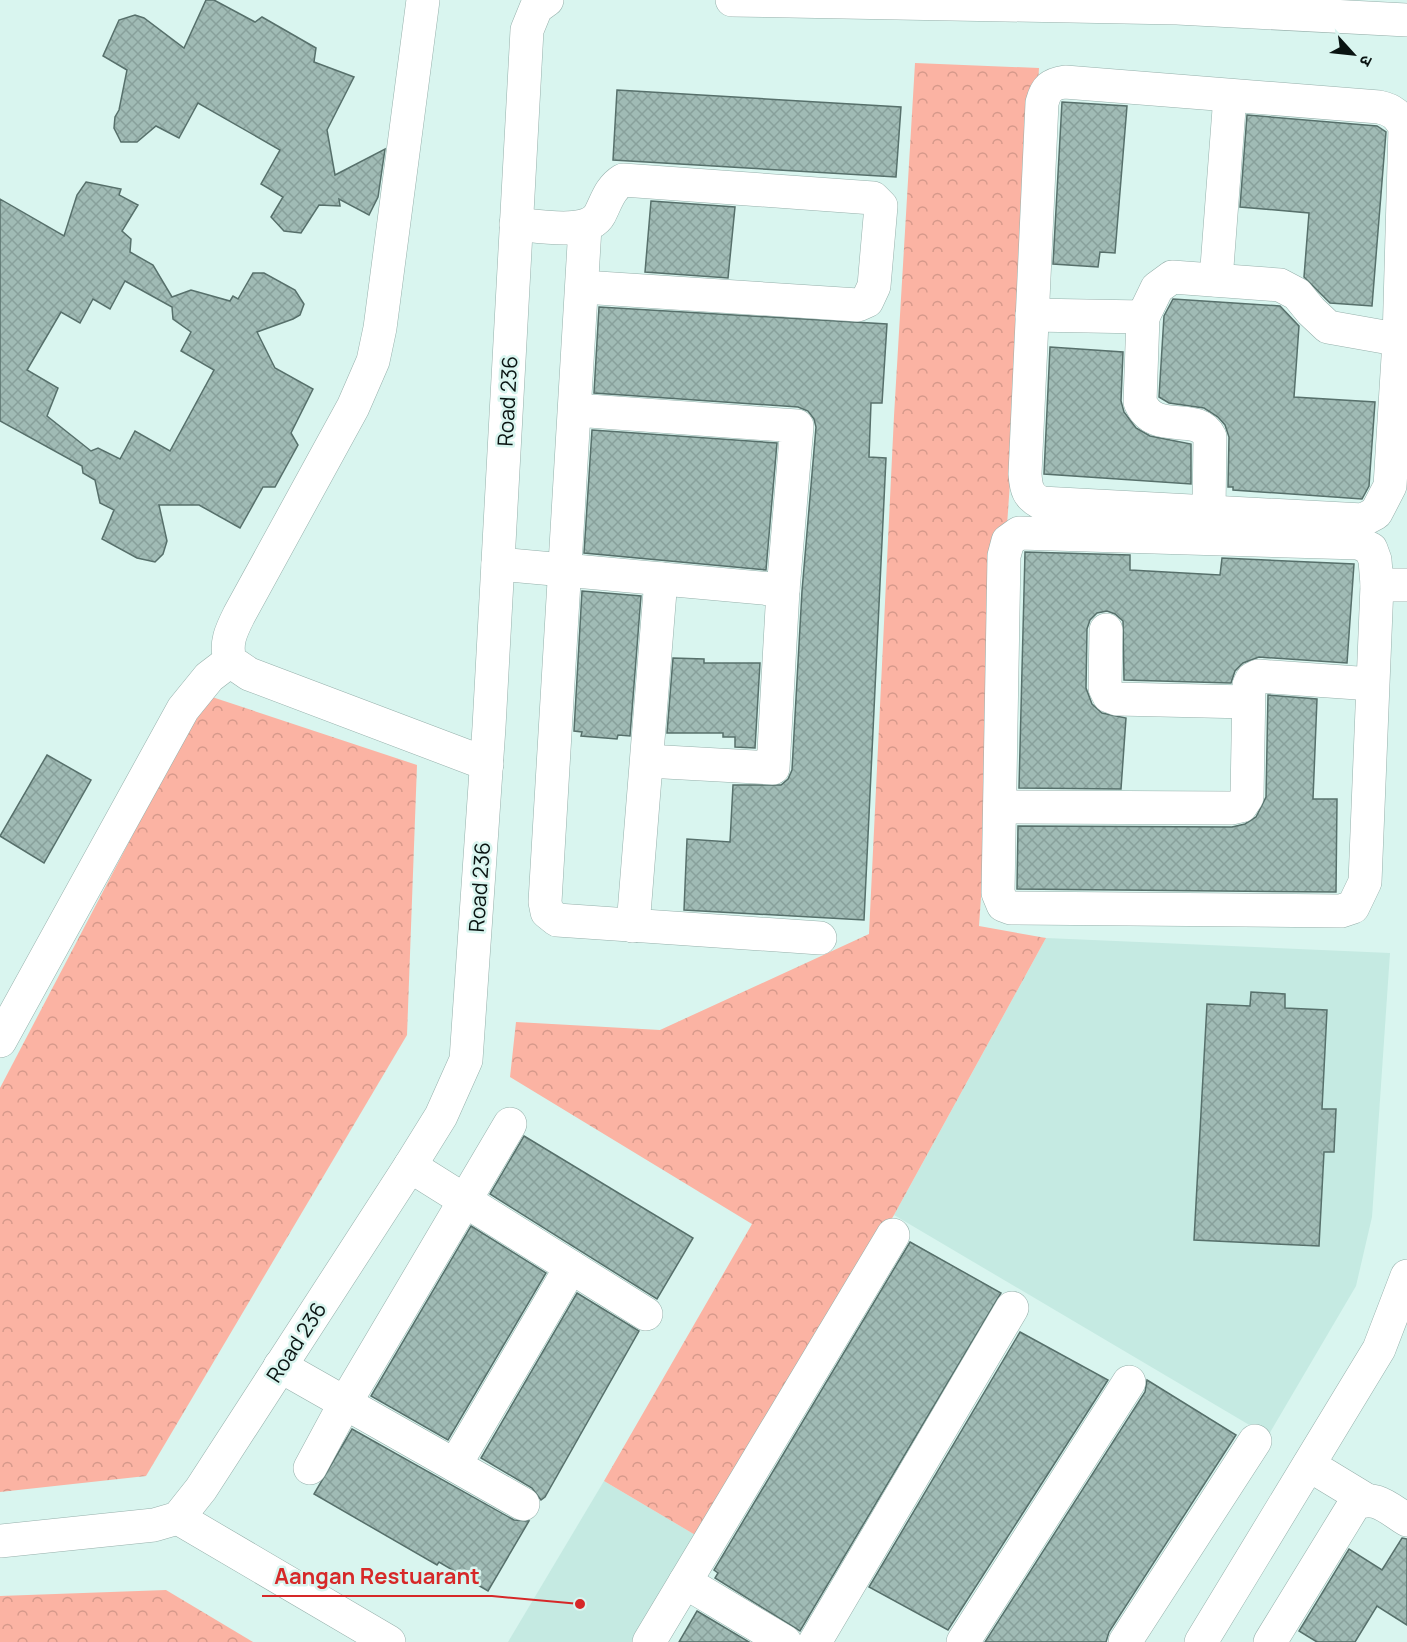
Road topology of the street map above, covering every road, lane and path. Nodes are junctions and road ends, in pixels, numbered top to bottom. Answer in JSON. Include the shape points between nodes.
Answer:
{"nodes":[{"id":1,"x":423,"y":0,"type":"edge"},
{"id":2,"x":732,"y":0,"type":"edge"},
{"id":3,"x":535,"y":6,"type":"edge"},
{"id":4,"x":1407,"y":20,"type":"edge"},
{"id":5,"x":1230,"y":96,"type":"junction"},
{"id":6,"x":516,"y":224,"type":"junction"},
{"id":7,"x":585,"y":227,"type":"junction"},
{"id":8,"x":1216,"y":280,"type":"junction"},
{"id":9,"x":583,"y":287,"type":"junction"},
{"id":10,"x":1032,"y":315,"type":"junction"},
{"id":11,"x":1143,"y":317,"type":"junction"},
{"id":12,"x":1403,"y":341,"type":"edge"},
{"id":13,"x":575,"y":410,"type":"junction"},
{"id":14,"x":1209,"y":512,"type":"junction"},
{"id":15,"x":498,"y":564,"type":"junction"},
{"id":16,"x":564,"y":570,"type":"junction"},
{"id":17,"x":661,"y":579,"type":"junction"},
{"id":18,"x":1392,"y":585,"type":"edge"},
{"id":19,"x":783,"y":590,"type":"junction"},
{"id":20,"x":1106,"y":630,"type":"dead end"},
{"id":21,"x":230,"y":661,"type":"junction"},
{"id":22,"x":1372,"y":684,"type":"junction"},
{"id":23,"x":1248,"y":702,"type":"junction"},
{"id":24,"x":647,"y":761,"type":"junction"},
{"id":25,"x":487,"y":764,"type":"junction"},
{"id":26,"x":1000,"y":807,"type":"junction"},
{"id":27,"x":633,"y":926,"type":"junction"},
{"id":28,"x":820,"y":939,"type":"dead end"},
{"id":29,"x":0,"y":1041,"type":"edge"},
{"id":30,"x":510,"y":1124,"type":"dead end"},
{"id":31,"x":410,"y":1166,"type":"junction"},
{"id":32,"x":465,"y":1200,"type":"junction"},
{"id":33,"x":893,"y":1236,"type":"dead end"},
{"id":34,"x":571,"y":1267,"type":"junction"},
{"id":35,"x":1407,"y":1276,"type":"edge"},
{"id":36,"x":1012,"y":1308,"type":"dead end"},
{"id":37,"x":646,"y":1314,"type":"dead end"},
{"id":38,"x":280,"y":1366,"type":"junction"},
{"id":39,"x":1129,"y":1382,"type":"dead end"},
{"id":40,"x":345,"y":1403,"type":"junction"},
{"id":41,"x":1255,"y":1441,"type":"dead end"},
{"id":42,"x":455,"y":1465,"type":"junction"},
{"id":43,"x":1309,"y":1465,"type":"junction"},
{"id":44,"x":310,"y":1468,"type":"dead end"},
{"id":45,"x":1365,"y":1499,"type":"junction"},
{"id":46,"x":523,"y":1504,"type":"dead end"},
{"id":47,"x":178,"y":1518,"type":"junction"},
{"id":48,"x":1407,"y":1520,"type":"edge"},
{"id":49,"x":0,"y":1541,"type":"edge"},
{"id":50,"x":685,"y":1581,"type":"junction"},
{"id":51,"x":389,"y":1642,"type":"edge"},
{"id":52,"x":649,"y":1642,"type":"edge"},
{"id":53,"x":785,"y":1642,"type":"edge"},
{"id":54,"x":815,"y":1642,"type":"edge"},
{"id":55,"x":963,"y":1642,"type":"edge"},
{"id":56,"x":1125,"y":1642,"type":"edge"},
{"id":57,"x":1201,"y":1642,"type":"edge"},
{"id":58,"x":1270,"y":1642,"type":"edge"}],
"edges":[{"from":1,"to":21,"type":"street","via":[[373,360],[353,407],[238,615],[228,639]]},
{"from":2,"to":4,"type":"street","via":[[1177,8]]},
{"from":3,"to":6,"type":"street","name":"Road 236"},
{"from":5,"to":8,"type":"street"},
{"from":5,"to":10,"type":"street","via":[[1065,82],[1053,84],[1045,92]]},
{"from":5,"to":12,"type":"street","via":[[1379,107],[1399,117],[1405,127]]},
{"from":6,"to":7,"type":"street"},
{"from":6,"to":15,"type":"street","name":"Road 236"},
{"from":7,"to":9,"type":"street"},
{"from":7,"to":9,"type":"street","via":[[597,219],[613,186],[623,180],[873,198],[881,206],[882,217],[874,286],[867,301],[858,305]]},
{"from":8,"to":11,"type":"street","via":[[1172,277],[1157,288]]},
{"from":8,"to":12,"type":"street","via":[[1280,285],[1297,294],[1328,327]]},
{"from":9,"to":13,"type":"street"},
{"from":10,"to":11,"type":"street"},
{"from":10,"to":14,"type":"street","via":[[1025,474],[1032,498],[1041,503]]},
{"from":11,"to":14,"type":"street","via":[[1140,402],[1144,413],[1153,420],[1207,430]]},
{"from":12,"to":14,"type":"street","via":[[1390,486],[1376,513],[1363,520]]},
{"from":13,"to":16,"type":"street"},
{"from":13,"to":19,"type":"street","via":[[797,426]]},
{"from":15,"to":16,"type":"street"},
{"from":15,"to":25,"type":"street","name":"Road 236"},
{"from":16,"to":17,"type":"street"},
{"from":16,"to":27,"type":"street","via":[[545,902],[547,912],[557,920]]},
{"from":17,"to":19,"type":"street"},
{"from":17,"to":24,"type":"street"},
{"from":18,"to":22,"type":"street"},
{"from":18,"to":26,"type":"street","via":[[1371,549],[1359,543],[1019,533],[1008,541],[1004,556]]},
{"from":19,"to":24,"type":"street","via":[[773,768]]},
{"from":20,"to":23,"type":"street","via":[[1105,688],[1109,696]]},
{"from":21,"to":25,"type":"street","via":[[249,674]]},
{"from":21,"to":29,"type":"street","via":[[209,677],[183,709]]},
{"from":22,"to":23,"type":"street","via":[[1258,676],[1249,685]]},
{"from":22,"to":26,"type":"street","via":[[1365,882],[1353,907],[1341,911],[1011,908],[1003,905],[998,893]]},
{"from":23,"to":26,"type":"street","via":[[1247,797],[1241,806]]},
{"from":24,"to":27,"type":"street"},
{"from":25,"to":31,"type":"street","name":"Road 236","via":[[466,1060],[441,1116]]},
{"from":27,"to":28,"type":"street"},
{"from":30,"to":32,"type":"street"},
{"from":31,"to":32,"type":"street"},
{"from":31,"to":38,"type":"street","name":"Road 236"},
{"from":32,"to":34,"type":"street"},
{"from":32,"to":40,"type":"street"},
{"from":33,"to":50,"type":"street"},
{"from":34,"to":37,"type":"street"},
{"from":34,"to":42,"type":"street"},
{"from":35,"to":43,"type":"street","via":[[1379,1348]]},
{"from":36,"to":54,"type":"street"},
{"from":38,"to":40,"type":"street"},
{"from":38,"to":47,"type":"street","name":"Road 236","via":[[193,1502]]},
{"from":39,"to":55,"type":"street"},
{"from":40,"to":42,"type":"street"},
{"from":40,"to":44,"type":"street"},
{"from":41,"to":56,"type":"street"},
{"from":42,"to":46,"type":"street"},
{"from":43,"to":45,"type":"street"},
{"from":43,"to":57,"type":"street"},
{"from":45,"to":48,"type":"street","via":[[1374,1500]]},
{"from":45,"to":58,"type":"street","via":[[1347,1513]]},
{"from":47,"to":49,"type":"street","via":[[154,1525]]},
{"from":47,"to":51,"type":"street"},
{"from":50,"to":52,"type":"street"},
{"from":50,"to":53,"type":"street"}]}
